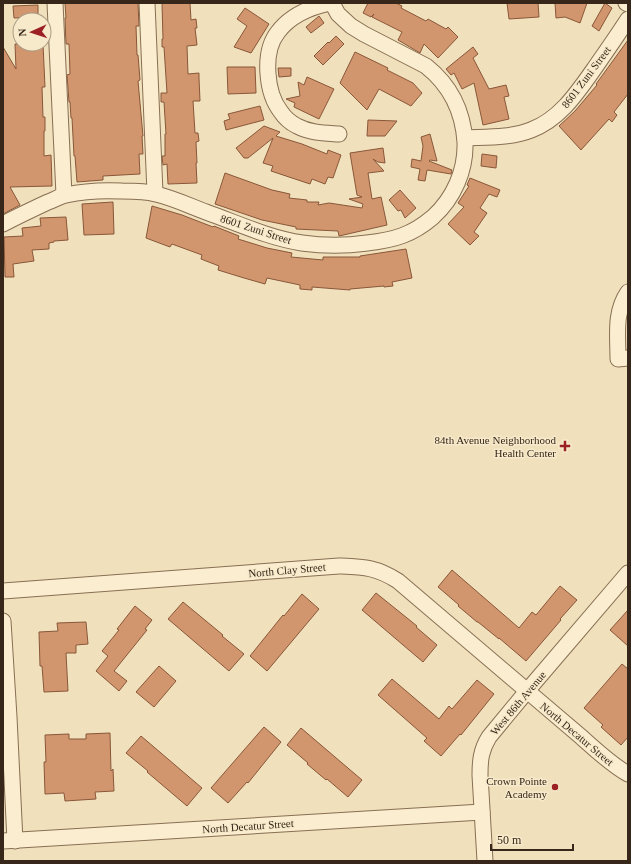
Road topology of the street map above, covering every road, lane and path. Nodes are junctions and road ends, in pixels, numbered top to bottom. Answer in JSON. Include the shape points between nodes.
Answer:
{"nodes":[{"id":1,"x":55,"y":3,"type":"edge"},
{"id":2,"x":147,"y":3,"type":"edge"},
{"id":3,"x":331,"y":3,"type":"edge"},
{"id":4,"x":628,"y":19,"type":"edge"},
{"id":5,"x":338,"y":134,"type":"dead end"},
{"id":6,"x":465,"y":138,"type":"junction"},
{"id":7,"x":155,"y":193,"type":"junction"},
{"id":8,"x":64,"y":195,"type":"junction"},
{"id":9,"x":3,"y":224,"type":"edge"},
{"id":10,"x":628,"y":292,"type":"edge"},
{"id":11,"x":623,"y":358,"type":"edge"},
{"id":12,"x":628,"y":573,"type":"edge"},
{"id":13,"x":3,"y":591,"type":"edge"},
{"id":14,"x":3,"y":621,"type":"edge"},
{"id":15,"x":527,"y":691,"type":"junction"},
{"id":16,"x":628,"y":774,"type":"edge"},
{"id":17,"x":482,"y":812,"type":"junction"},
{"id":18,"x":9,"y":841,"type":"edge"},
{"id":19,"x":485,"y":861,"type":"edge"}],
"edges":[{"from":1,"to":8,"type":"street"},
{"from":2,"to":7,"type":"street"},
{"from":3,"to":5,"type":"street","name":"8601 Zuni Street","via":[[310,9],[281,28],[272,40],[268,76],[272,95],[280,112],[288,120],[312,132]]},
{"from":3,"to":6,"type":"street","name":"8601 Zuni Street","via":[[351,26],[434,72],[452,95],[459,111]]},
{"from":4,"to":6,"type":"street","name":"8601 Zuni Street","via":[[599,62],[559,113],[531,130],[512,135]]},
{"from":6,"to":7,"type":"street","name":"8601 Zuni Street","via":[[461,173],[441,210],[418,229],[386,241],[358,245],[301,243],[255,230]]},
{"from":7,"to":8,"type":"street","name":"8601 Zuni Street","via":[[95,191]]},
{"from":8,"to":9,"type":"street","name":"8601 Zuni Street"},
{"from":10,"to":11,"type":"street","via":[[617,320]]},
{"from":12,"to":15,"type":"street","name":"West 86th Avenue"},
{"from":13,"to":15,"type":"street","name":"North Clay Street","via":[[339,566],[361,567],[379,571],[398,582]]},
{"from":14,"to":18,"type":"street","via":[[9,717]]},
{"from":15,"to":16,"type":"street","name":"North Decatur Street","via":[[600,754]]},
{"from":15,"to":17,"type":"street","name":"West 86th Avenue","via":[[485,744],[480,761]]},
{"from":17,"to":18,"type":"street","name":"North Decatur Street"},
{"from":17,"to":19,"type":"street","name":"West 86th Avenue"}]}
